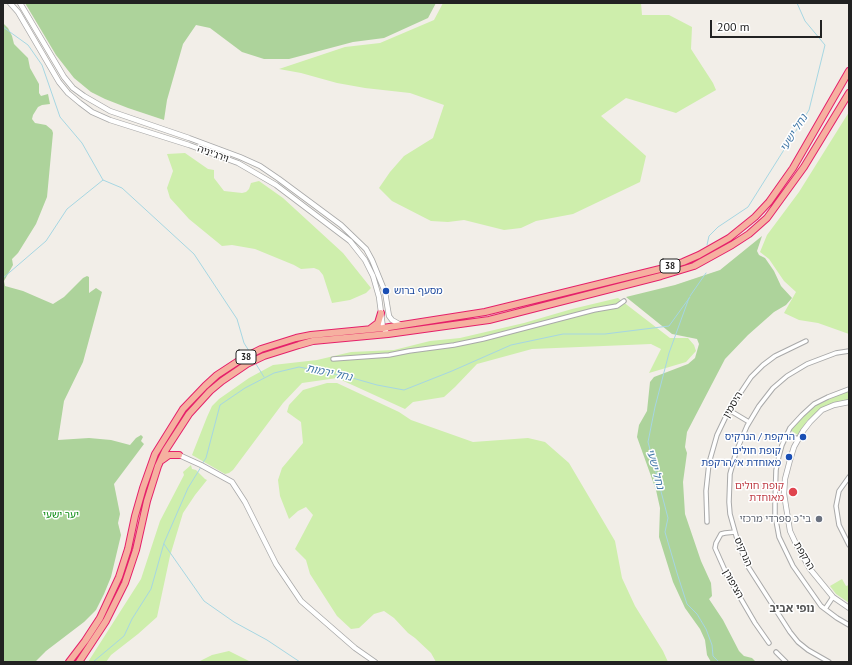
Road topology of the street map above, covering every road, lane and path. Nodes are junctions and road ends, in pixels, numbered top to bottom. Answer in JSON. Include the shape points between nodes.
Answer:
{"nodes":[{"id":1,"x":10,"y":3,"type":"edge"},
{"id":2,"x":20,"y":3,"type":"edge"},
{"id":3,"x":849,"y":65,"type":"edge"},
{"id":4,"x":849,"y":71,"type":"edge"},
{"id":5,"x":849,"y":93,"type":"edge"},
{"id":6,"x":830,"y":102,"type":"junction"},
{"id":7,"x":624,"y":302,"type":"dead end"},
{"id":8,"x":381,"y":313,"type":"junction"},
{"id":9,"x":403,"y":325,"type":"junction"},
{"id":10,"x":383,"y":328,"type":"junction"},
{"id":11,"x":370,"y":329,"type":"junction"},
{"id":12,"x":388,"y":334,"type":"junction"},
{"id":13,"x":806,"y":341,"type":"dead end"},
{"id":14,"x":849,"y":351,"type":"edge"},
{"id":15,"x":333,"y":359,"type":"dead end"},
{"id":16,"x":849,"y":389,"type":"edge"},
{"id":17,"x":849,"y":402,"type":"edge"},
{"id":18,"x":729,"y":410,"type":"junction"},
{"id":19,"x":749,"y":422,"type":"junction"},
{"id":20,"x":787,"y":434,"type":"junction"},
{"id":21,"x":173,"y":437,"type":"junction"},
{"id":22,"x":798,"y":439,"type":"junction"},
{"id":23,"x":179,"y":455,"type":"junction"},
{"id":24,"x":160,"y":461,"type":"junction"},
{"id":25,"x":849,"y":477,"type":"edge"},
{"id":26,"x":707,"y":522,"type":"dead end"},
{"id":27,"x":735,"y":532,"type":"junction"},
{"id":28,"x":849,"y":546,"type":"edge"},
{"id":29,"x":833,"y":596,"type":"junction"},
{"id":30,"x":849,"y":608,"type":"edge"},
{"id":31,"x":825,"y":609,"type":"junction"},
{"id":32,"x":849,"y":625,"type":"edge"},
{"id":33,"x":769,"y":643,"type":"dead end"},
{"id":34,"x":776,"y":652,"type":"dead end"},
{"id":35,"x":69,"y":662,"type":"edge"},
{"id":36,"x":79,"y":662,"type":"edge"},
{"id":37,"x":375,"y":662,"type":"edge"},
{"id":38,"x":786,"y":662,"type":"edge"},
{"id":39,"x":829,"y":662,"type":"edge"}],
"edges":[{"from":1,"to":8,"type":"street","name":"וירג'יניה","via":[[18,12],[59,82],[68,93],[92,112],[238,163],[276,184],[337,230],[365,260],[376,284]]},
{"from":2,"to":9,"type":"street","name":"וירג'יניה","via":[[64,77],[84,96],[110,111],[260,166],[341,226],[369,254],[385,292],[389,316]]},
{"from":3,"to":6,"type":"highway"},
{"from":4,"to":6,"type":"highway","number":"38"},
{"from":5,"to":12,"type":"highway","number":"38","via":[[804,167],[767,218],[749,234],[694,266],[489,320]]},
{"from":6,"to":9,"type":"highway","number":"38","via":[[793,168],[770,202],[729,238],[699,255],[660,269],[529,302]]},
{"from":7,"to":15,"type":"street","via":[[617,306],[483,340],[389,355]]},
{"from":8,"to":10,"type":"street","name":"וירג'יניה"},
{"from":8,"to":11,"type":"highway","via":[[378,323]]},
{"from":9,"to":10,"type":"highway","number":"38"},
{"from":10,"to":11,"type":"highway","number":"38"},
{"from":10,"to":12,"type":"street"},
{"from":11,"to":35,"type":"highway","number":"38","via":[[311,334],[261,349],[217,375],[193,398],[173,423],[155,454],[119,577],[100,618]]},
{"from":12,"to":21,"type":"highway","number":"38","via":[[313,341],[264,356],[235,371],[214,388],[189,414]]},
{"from":13,"to":18,"type":"street","name":"היסמין","via":[[763,365],[751,377]]},
{"from":14,"to":19,"type":"street","name":"הנרקיס","via":[[806,364],[787,376],[766,396]]},
{"from":16,"to":20,"type":"street","via":[[814,404],[795,422]]},
{"from":17,"to":22,"type":"street","name":"הרקפת","via":[[822,410]]},
{"from":18,"to":19,"type":"street"},
{"from":18,"to":26,"type":"street","name":"היסמין","via":[[717,435],[709,463],[706,491]]},
{"from":19,"to":27,"type":"street","name":"הנרקיס","via":[[730,474],[729,502]]},
{"from":20,"to":22,"type":"street"},
{"from":20,"to":31,"type":"street","via":[[776,470],[777,527],[782,545],[793,566],[814,598]]},
{"from":21,"to":23,"type":"highway","via":[[173,447]]},
{"from":21,"to":24,"type":"highway","number":"38"},
{"from":22,"to":29,"type":"street","name":"הרקפת","via":[[785,483],[785,503],[790,531],[810,569]]},
{"from":23,"to":24,"type":"highway","via":[[169,456]]},
{"from":23,"to":37,"type":"street","via":[[232,482],[276,564],[301,601]]},
{"from":24,"to":36,"type":"highway","number":"38","via":[[125,583],[106,621]]},
{"from":25,"to":28,"type":"street","via":[[839,491],[836,506],[839,525]]},
{"from":27,"to":33,"type":"street","name":"הציפורן","via":[[721,534],[715,548],[727,575]]},
{"from":27,"to":39,"type":"street","name":"הנרקיס","via":[[748,565],[790,632],[808,650]]},
{"from":29,"to":30,"type":"street","name":"הרקפת"},
{"from":29,"to":31,"type":"street"},
{"from":31,"to":32,"type":"street"},
{"from":34,"to":38,"type":"street"}]}
